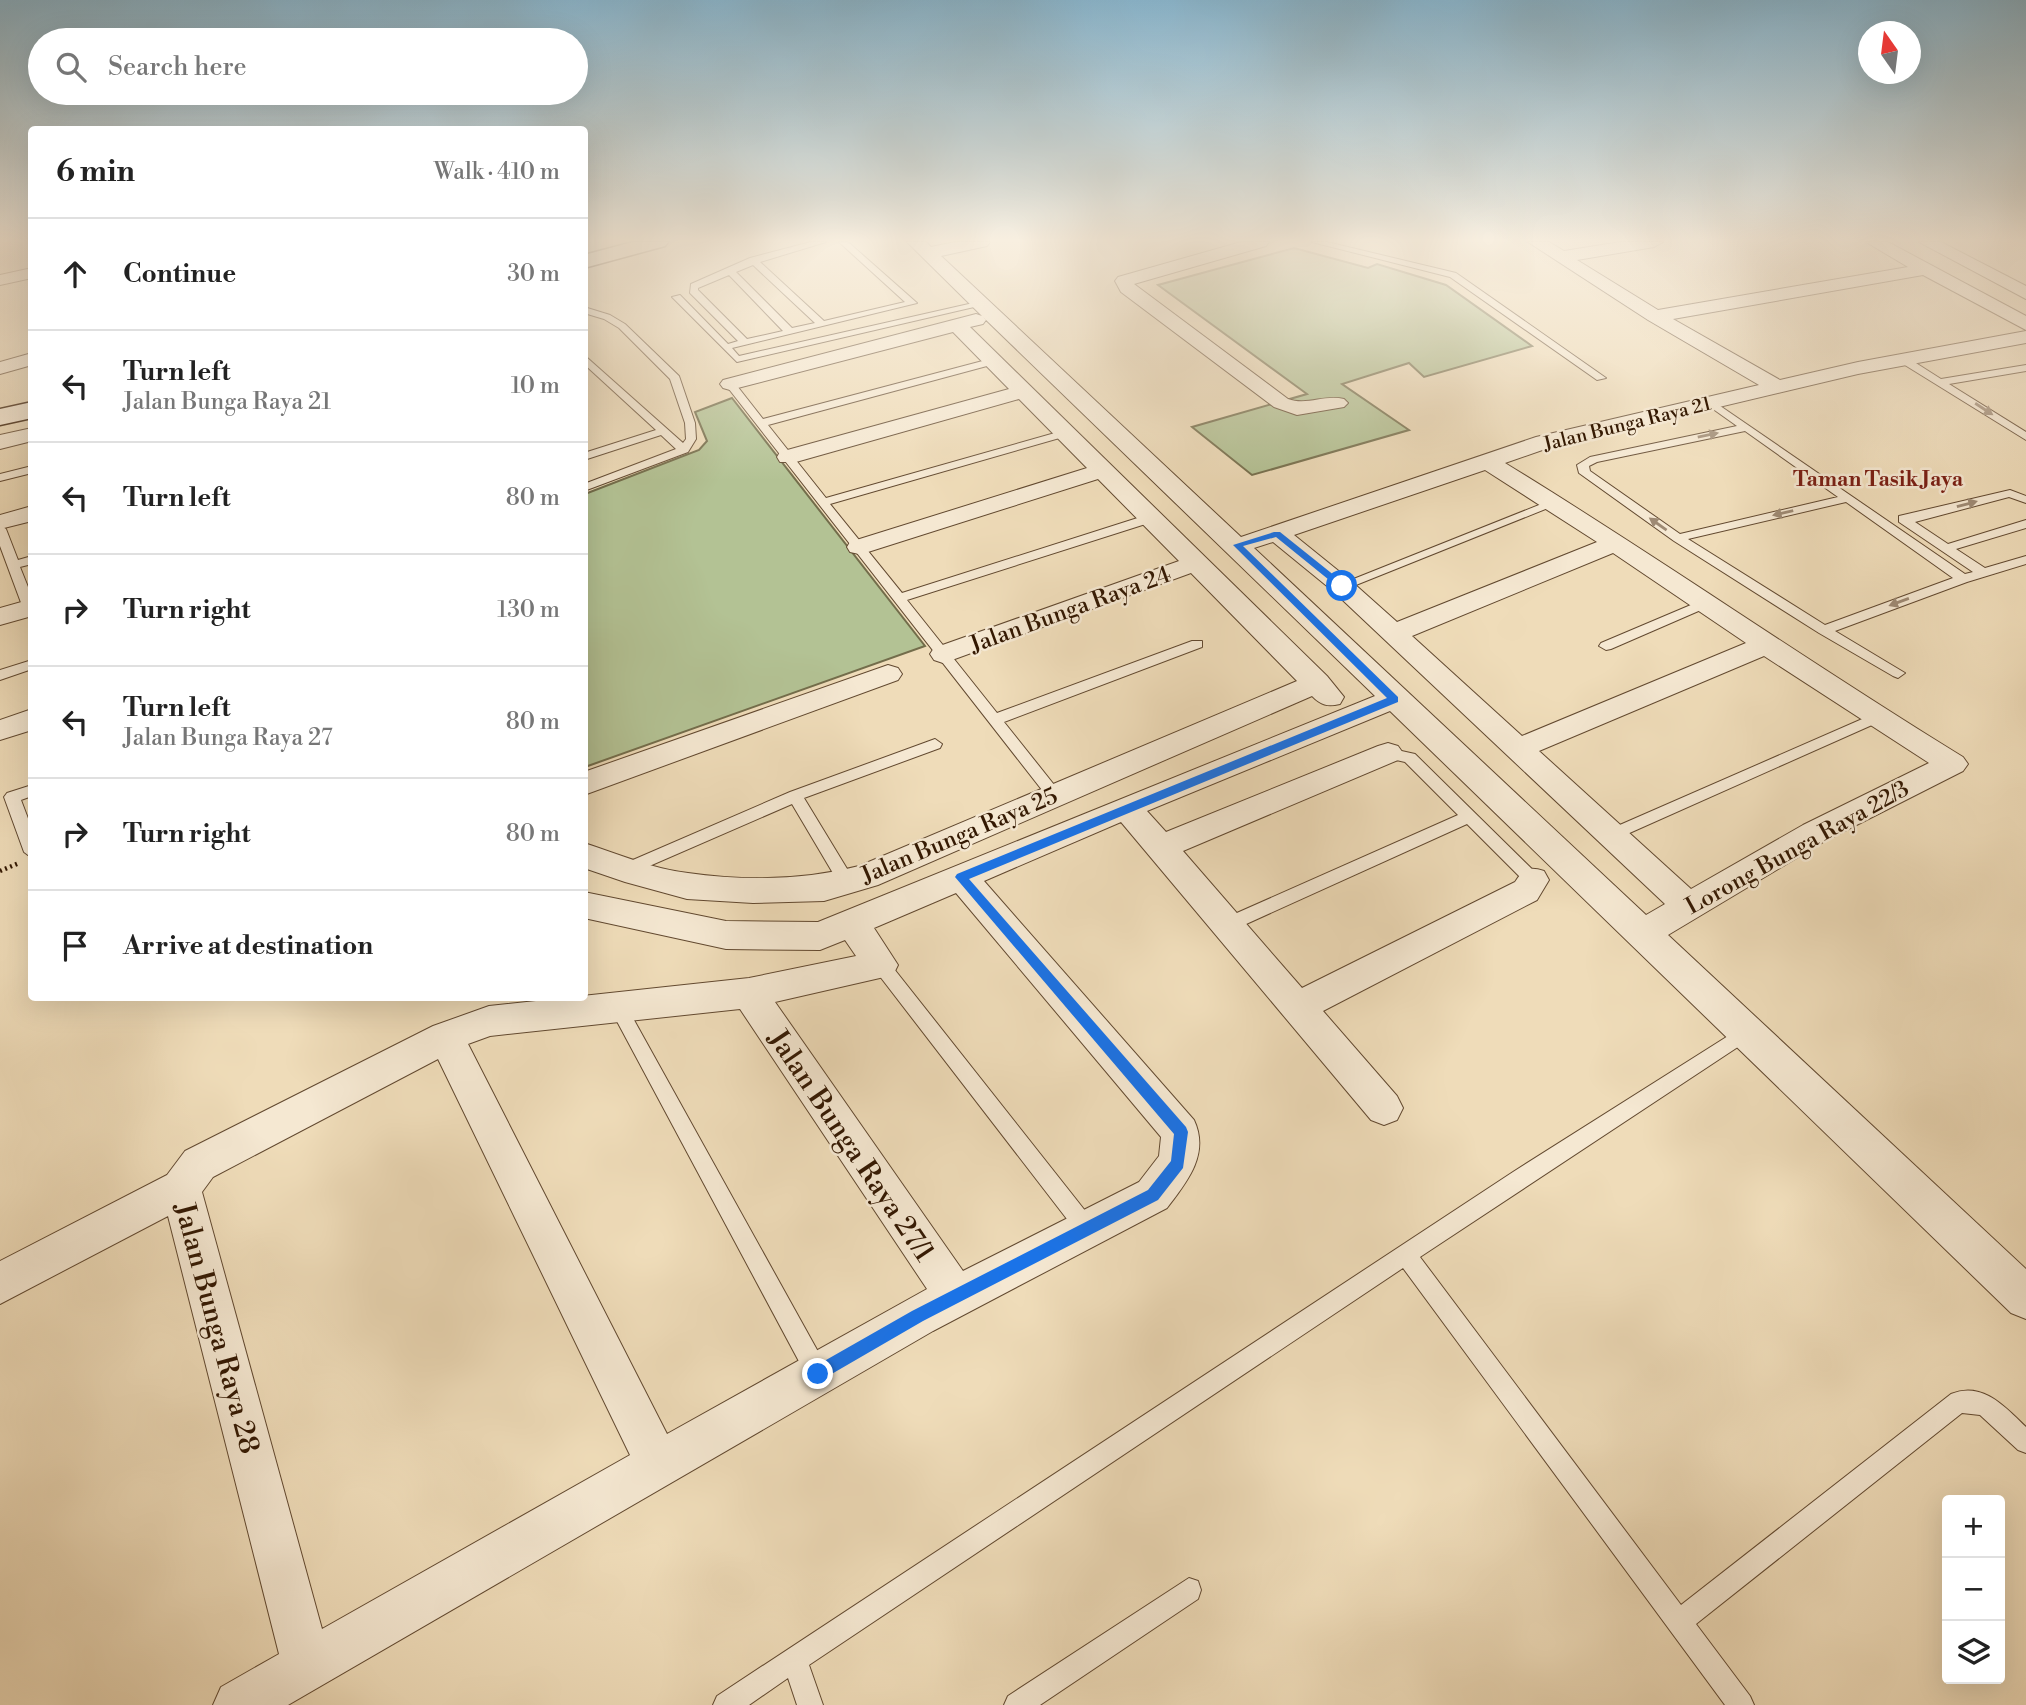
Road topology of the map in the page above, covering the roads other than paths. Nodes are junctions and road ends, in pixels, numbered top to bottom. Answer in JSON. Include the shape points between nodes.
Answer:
{"nodes":[{"id":1,"x":615,"y":322,"type":"edge"},
{"id":2,"x":701,"y":322,"type":"edge"},
{"id":3,"x":724,"y":322,"type":"edge"},
{"id":4,"x":780,"y":322,"type":"edge"},
{"id":5,"x":819,"y":322,"type":"edge"},
{"id":6,"x":832,"y":322,"type":"edge"},
{"id":7,"x":929,"y":322,"type":"edge"},
{"id":8,"x":964,"y":322,"type":"edge"},
{"id":9,"x":1000,"y":322,"type":"edge"},
{"id":10,"x":1172,"y":322,"type":"edge"},
{"id":11,"x":1520,"y":322,"type":"edge"},
{"id":12,"x":1665,"y":322,"type":"edge"},
{"id":13,"x":822,"y":324,"type":"junction"},
{"id":14,"x":957,"y":325,"type":"junction"},
{"id":15,"x":790,"y":332,"type":"junction"},
{"id":16,"x":2026,"y":337,"type":"edge"},
{"id":17,"x":745,"y":343,"type":"junction"},
{"id":18,"x":726,"y":347,"type":"junction"},
{"id":19,"x":28,"y":360,"type":"edge"},
{"id":20,"x":1904,"y":360,"type":"junction"},
{"id":21,"x":993,"y":361,"type":"junction"},
{"id":22,"x":588,"y":362,"type":"edge"},
{"id":23,"x":0,"y":368,"type":"edge"},
{"id":24,"x":2026,"y":369,"type":"edge"},
{"id":25,"x":1601,"y":378,"type":"dead end"},
{"id":26,"x":1941,"y":382,"type":"junction"},
{"id":27,"x":730,"y":384,"type":"joint"},
{"id":28,"x":1775,"y":386,"type":"junction"},
{"id":29,"x":1024,"y":391,"type":"junction"},
{"id":30,"x":1710,"y":402,"type":"junction"},
{"id":31,"x":1337,"y":403,"type":"dead end"},
{"id":32,"x":28,"y":411,"type":"edge"},
{"id":33,"x":0,"y":417,"type":"edge"},
{"id":34,"x":762,"y":424,"type":"junction"},
{"id":35,"x":1744,"y":428,"type":"junction"},
{"id":36,"x":662,"y":430,"type":"junction"},
{"id":37,"x":1066,"y":433,"type":"junction"},
{"id":38,"x":28,"y":435,"type":"edge"},
{"id":39,"x":2026,"y":437,"type":"edge"},
{"id":40,"x":0,"y":442,"type":"edge"},
{"id":41,"x":684,"y":450,"type":"junction"},
{"id":42,"x":588,"y":456,"type":"edge"},
{"id":43,"x":788,"y":457,"type":"junction"},
{"id":44,"x":1487,"y":462,"type":"junction"},
{"id":45,"x":28,"y":470,"type":"edge"},
{"id":46,"x":1103,"y":470,"type":"junction"},
{"id":47,"x":0,"y":478,"type":"edge"},
{"id":48,"x":588,"y":486,"type":"edge"},
{"id":49,"x":1849,"y":498,"type":"junction"},
{"id":50,"x":2026,"y":500,"type":"edge"},
{"id":51,"x":823,"y":502,"type":"junction"},
{"id":52,"x":1554,"y":502,"type":"junction"},
{"id":53,"x":28,"y":514,"type":"edge"},
{"id":54,"x":1151,"y":518,"type":"junction"},
{"id":55,"x":1908,"y":520,"type":"junction"},
{"id":56,"x":0,"y":522,"type":"edge"},
{"id":57,"x":1884,"y":523,"type":"junction"},
{"id":58,"x":2026,"y":524,"type":"edge"},
{"id":59,"x":0,"y":529,"type":"edge"},
{"id":60,"x":1277,"y":534,"type":"junction"},
{"id":61,"x":1678,"y":538,"type":"junction"},
{"id":62,"x":1616,"y":543,"type":"junction"},
{"id":63,"x":1237,"y":545,"type":"junction"},
{"id":64,"x":859,"y":547,"type":"junction"},
{"id":65,"x":1948,"y":548,"type":"junction"},
{"id":66,"x":2026,"y":560,"type":"edge"},
{"id":67,"x":28,"y":561,"type":"edge"},
{"id":68,"x":1196,"y":563,"type":"junction"},
{"id":69,"x":13,"y":565,"type":"junction"},
{"id":70,"x":1983,"y":573,"type":"junction"},
{"id":71,"x":1963,"y":579,"type":"junction"},
{"id":72,"x":1342,"y":586,"type":"junction"},
{"id":73,"x":898,"y":598,"type":"junction"},
{"id":74,"x":28,"y":603,"type":"edge"},
{"id":75,"x":1705,"y":603,"type":"junction"},
{"id":76,"x":28,"y":609,"type":"edge"},
{"id":77,"x":0,"y":617,"type":"edge"},
{"id":78,"x":1824,"y":630,"type":"junction"},
{"id":79,"x":1394,"y":633,"type":"junction"},
{"id":80,"x":1197,"y":644,"type":"dead end"},
{"id":81,"x":1768,"y":644,"type":"junction"},
{"id":82,"x":1606,"y":646,"type":"dead end"},
{"id":83,"x":943,"y":654,"type":"junction"},
{"id":84,"x":28,"y":665,"type":"edge"},
{"id":85,"x":1898,"y":673,"type":"dead end"},
{"id":86,"x":888,"y":674,"type":"dead end"},
{"id":87,"x":0,"y":675,"type":"edge"},
{"id":88,"x":1317,"y":683,"type":"junction"},
{"id":89,"x":1394,"y":699,"type":"junction"},
{"id":90,"x":1350,"y":716,"type":"junction"},
{"id":91,"x":1876,"y":718,"type":"junction"},
{"id":92,"x":28,"y":720,"type":"edge"},
{"id":93,"x":994,"y":720,"type":"junction"},
{"id":94,"x":0,"y":730,"type":"edge"},
{"id":95,"x":934,"y":744,"type":"dead end"},
{"id":96,"x":1517,"y":749,"type":"junction"},
{"id":97,"x":1388,"y":753,"type":"joint"},
{"id":98,"x":588,"y":783,"type":"edge"},
{"id":99,"x":28,"y":791,"type":"edge"},
{"id":100,"x":1054,"y":795,"type":"junction"},
{"id":101,"x":795,"y":796,"type":"junction"},
{"id":102,"x":1127,"y":807,"type":"junction"},
{"id":103,"x":1470,"y":816,"type":"junction"},
{"id":104,"x":1611,"y":835,"type":"junction"},
{"id":105,"x":28,"y":841,"type":"edge"},
{"id":106,"x":1162,"y":847,"type":"junction"},
{"id":107,"x":588,"y":856,"type":"edge"},
{"id":108,"x":625,"y":870,"type":"junction"},
{"id":109,"x":961,"y":877,"type":"junction"},
{"id":110,"x":1533,"y":880,"type":"joint"},
{"id":111,"x":846,"y":881,"type":"junction"},
{"id":112,"x":588,"y":906,"type":"edge"},
{"id":113,"x":1688,"y":906,"type":"junction"},
{"id":114,"x":852,"y":923,"type":"junction"},
{"id":115,"x":1227,"y":925,"type":"junction"},
{"id":116,"x":1643,"y":933,"type":"junction"},
{"id":117,"x":881,"y":965,"type":"junction"},
{"id":118,"x":749,"y":993,"type":"junction"},
{"id":119,"x":618,"y":1007,"type":"junction"},
{"id":120,"x":1297,"y":1007,"type":"junction"},
{"id":121,"x":1747,"y":1032,"type":"junction"},
{"id":122,"x":446,"y":1037,"type":"junction"},
{"id":123,"x":1384,"y":1108,"type":"dead end"},
{"id":124,"x":181,"y":1188,"type":"junction"},
{"id":125,"x":1087,"y":1229,"type":"junction"},
{"id":126,"x":1406,"y":1255,"type":"junction"},
{"id":127,"x":0,"y":1283,"type":"edge"},
{"id":128,"x":956,"y":1296,"type":"junction"},
{"id":129,"x":2026,"y":1298,"type":"edge"},
{"id":130,"x":818,"y":1374,"type":"junction"},
{"id":131,"x":2026,"y":1442,"type":"edge"},
{"id":132,"x":658,"y":1464,"type":"junction"},
{"id":133,"x":1189,"y":1590,"type":"dead end"},
{"id":134,"x":1679,"y":1622,"type":"junction"},
{"id":135,"x":795,"y":1660,"type":"junction"},
{"id":136,"x":307,"y":1665,"type":"junction"},
{"id":137,"x":239,"y":1705,"type":"edge"},
{"id":138,"x":726,"y":1705,"type":"edge"},
{"id":139,"x":810,"y":1705,"type":"edge"},
{"id":140,"x":1017,"y":1705,"type":"edge"},
{"id":141,"x":1741,"y":1705,"type":"edge"}],
"edges":[{"from":1,"to":41,"type":"lane","via":[[675,378],[690,422],[691,439]]},
{"from":2,"to":18,"type":"lane"},
{"from":3,"to":17,"type":"lane"},
{"from":4,"to":15,"type":"lane"},
{"from":5,"to":13,"type":"lane"},
{"from":6,"to":13,"type":"lane"},
{"from":7,"to":18,"type":"lane","via":[[737,359]]},
{"from":8,"to":14,"type":"street"},
{"from":9,"to":63,"type":"street"},
{"from":10,"to":31,"type":"street","via":[[1281,403],[1297,409]]},
{"from":11,"to":25,"type":"lane"},
{"from":12,"to":28,"type":"street"},
{"from":13,"to":15,"type":"lane"},
{"from":14,"to":21,"type":"street"},
{"from":14,"to":27,"type":"street"},
{"from":15,"to":17,"type":"lane"},
{"from":16,"to":20,"type":"street","name":"Jalan Bunga Raya 21"},
{"from":17,"to":18,"type":"lane"},
{"from":19,"to":23,"type":"street"},
{"from":20,"to":26,"type":"lane"},
{"from":20,"to":28,"type":"street","name":"Jalan Bunga Raya 21"},
{"from":21,"to":29,"type":"street"},
{"from":21,"to":34,"type":"lane"},
{"from":22,"to":36,"type":"lane"},
{"from":24,"to":26,"type":"lane"},
{"from":26,"to":39,"type":"lane","one_way":true},
{"from":27,"to":34,"type":"lane"},
{"from":28,"to":30,"type":"street","name":"Jalan Bunga Raya 21"},
{"from":29,"to":37,"type":"street"},
{"from":29,"to":43,"type":"street"},
{"from":30,"to":35,"type":"lane"},
{"from":30,"to":44,"type":"street","name":"Jalan Bunga Raya 21","via":[[1544,442]]},
{"from":32,"to":33,"type":"street"},
{"from":34,"to":43,"type":"lane"},
{"from":35,"to":49,"type":"lane"},
{"from":61,"to":35,"type":"lane","one_way":true,"via":[[1585,473],[1583,465]]},
{"from":36,"to":41,"type":"lane"},
{"from":36,"to":42,"type":"lane"},
{"from":37,"to":46,"type":"street"},
{"from":37,"to":51,"type":"lane"},
{"from":38,"to":40,"type":"street"},
{"from":41,"to":48,"type":"lane"},
{"from":43,"to":51,"type":"lane"},
{"from":44,"to":52,"type":"street"},
{"from":44,"to":60,"type":"street","name":"Jalan Bunga Raya 21"},
{"from":45,"to":47,"type":"lane"},
{"from":46,"to":54,"type":"street"},
{"from":46,"to":64,"type":"street"},
{"from":49,"to":57,"type":"lane"},
{"from":49,"to":61,"type":"lane","one_way":true},
{"from":55,"to":50,"type":"lane","one_way":true,"via":[[2010,493]]},
{"from":51,"to":64,"type":"lane"},
{"from":52,"to":62,"type":"street"},
{"from":52,"to":72,"type":"lane"},
{"from":53,"to":56,"type":"street"},
{"from":54,"to":68,"type":"street"},
{"from":54,"to":73,"type":"lane"},
{"from":55,"to":57,"type":"lane"},
{"from":55,"to":65,"type":"lane"},
{"from":57,"to":71,"type":"lane"},
{"from":58,"to":65,"type":"lane"},
{"from":59,"to":69,"type":"lane"},
{"from":60,"to":63,"type":"street","name":"Jalan Bunga Raya 21"},
{"from":60,"to":72,"type":"street"},
{"from":61,"to":78,"type":"lane"},
{"from":62,"to":75,"type":"street"},
{"from":62,"to":79,"type":"street"},
{"from":63,"to":89,"type":"street"},
{"from":64,"to":73,"type":"lane"},
{"from":65,"to":70,"type":"lane"},
{"from":66,"to":70,"type":"lane"},
{"from":67,"to":69,"type":"lane"},
{"from":68,"to":83,"type":"street","name":"Jalan Bunga Raya 24"},
{"from":68,"to":88,"type":"street"},
{"from":69,"to":74,"type":"lane"},
{"from":70,"to":71,"type":"lane"},
{"from":71,"to":78,"type":"lane","one_way":true},
{"from":72,"to":79,"type":"street"},
{"from":73,"to":83,"type":"lane"},
{"from":75,"to":81,"type":"street"},
{"from":75,"to":82,"type":"lane"},
{"from":76,"to":77,"type":"street"},
{"from":78,"to":85,"type":"lane"},
{"from":79,"to":96,"type":"street"},
{"from":80,"to":93,"type":"lane"},
{"from":81,"to":91,"type":"street"},
{"from":81,"to":96,"type":"street"},
{"from":83,"to":93,"type":"lane"},
{"from":84,"to":87,"type":"lane"},
{"from":86,"to":98,"type":"street"},
{"from":88,"to":90,"type":"street"},
{"from":88,"to":100,"type":"street","name":"Jalan Bunga Raya 25"},
{"from":89,"to":90,"type":"street"},
{"from":89,"to":116,"type":"street"},
{"from":90,"to":102,"type":"street"},
{"from":91,"to":104,"type":"lane"},
{"from":91,"to":113,"type":"street","name":"Lorong Bunga Raya 22/3","via":[[1953,764],[1814,833]]},
{"from":92,"to":94,"type":"street"},
{"from":93,"to":100,"type":"lane"},
{"from":95,"to":101,"type":"lane"},
{"from":96,"to":104,"type":"street"},
{"from":97,"to":103,"type":"lane","via":[[1410,758]]},
{"from":97,"to":106,"type":"street"},
{"from":99,"to":105,"type":"lane","via":[[12,797]]},
{"from":100,"to":111,"type":"street","name":"Jalan Bunga Raya 25"},
{"from":101,"to":108,"type":"lane"},
{"from":101,"to":111,"type":"lane"},
{"from":102,"to":106,"type":"street"},
{"from":102,"to":109,"type":"street"},
{"from":103,"to":110,"type":"lane"},
{"from":103,"to":115,"type":"lane"},
{"from":104,"to":113,"type":"street"},
{"from":106,"to":115,"type":"street"},
{"from":107,"to":108,"type":"street","name":"Jalan Bunga Raya 25"},
{"from":108,"to":111,"type":"street","name":"Jalan Bunga Raya 25","via":[[688,886],[753,890],[824,888]]},
{"from":109,"to":114,"type":"street"},
{"from":109,"to":125,"type":"street","via":[[1181,1132],[1178,1163],[1153,1195]]},
{"from":110,"to":120,"type":"street","via":[[1527,891]]},
{"from":112,"to":114,"type":"street","via":[[726,935],[820,936]]},
{"from":113,"to":116,"type":"street","name":"Lorong Bunga Raya 22/3"},
{"from":114,"to":117,"type":"street"},
{"from":115,"to":120,"type":"street"},
{"from":116,"to":121,"type":"street"},
{"from":117,"to":118,"type":"street"},
{"from":117,"to":125,"type":"lane"},
{"from":118,"to":119,"type":"street"},
{"from":118,"to":128,"type":"street","name":"Jalan Bunga Raya 27/1"},
{"from":119,"to":122,"type":"street","via":[[489,1021]]},
{"from":119,"to":130,"type":"lane"},
{"from":120,"to":123,"type":"street"},
{"from":121,"to":126,"type":"lane"},
{"from":121,"to":129,"type":"street"},
{"from":122,"to":124,"type":"street","via":[[200,1164]]},
{"from":122,"to":132,"type":"street"},
{"from":124,"to":127,"type":"street","name":"Jalan Bunga Raya 28"},
{"from":124,"to":136,"type":"street","name":"Jalan Bunga Raya 28"},
{"from":125,"to":128,"type":"street"},
{"from":126,"to":134,"type":"lane"},
{"from":126,"to":135,"type":"lane"},
{"from":128,"to":130,"type":"street"},
{"from":130,"to":132,"type":"street"},
{"from":131,"to":134,"type":"lane","via":[[1985,1404],[1959,1402]]},
{"from":132,"to":136,"type":"street"},
{"from":133,"to":140,"type":"lane"},
{"from":134,"to":141,"type":"lane"},
{"from":135,"to":138,"type":"lane"},
{"from":135,"to":139,"type":"lane"},
{"from":136,"to":137,"type":"street"}]}
